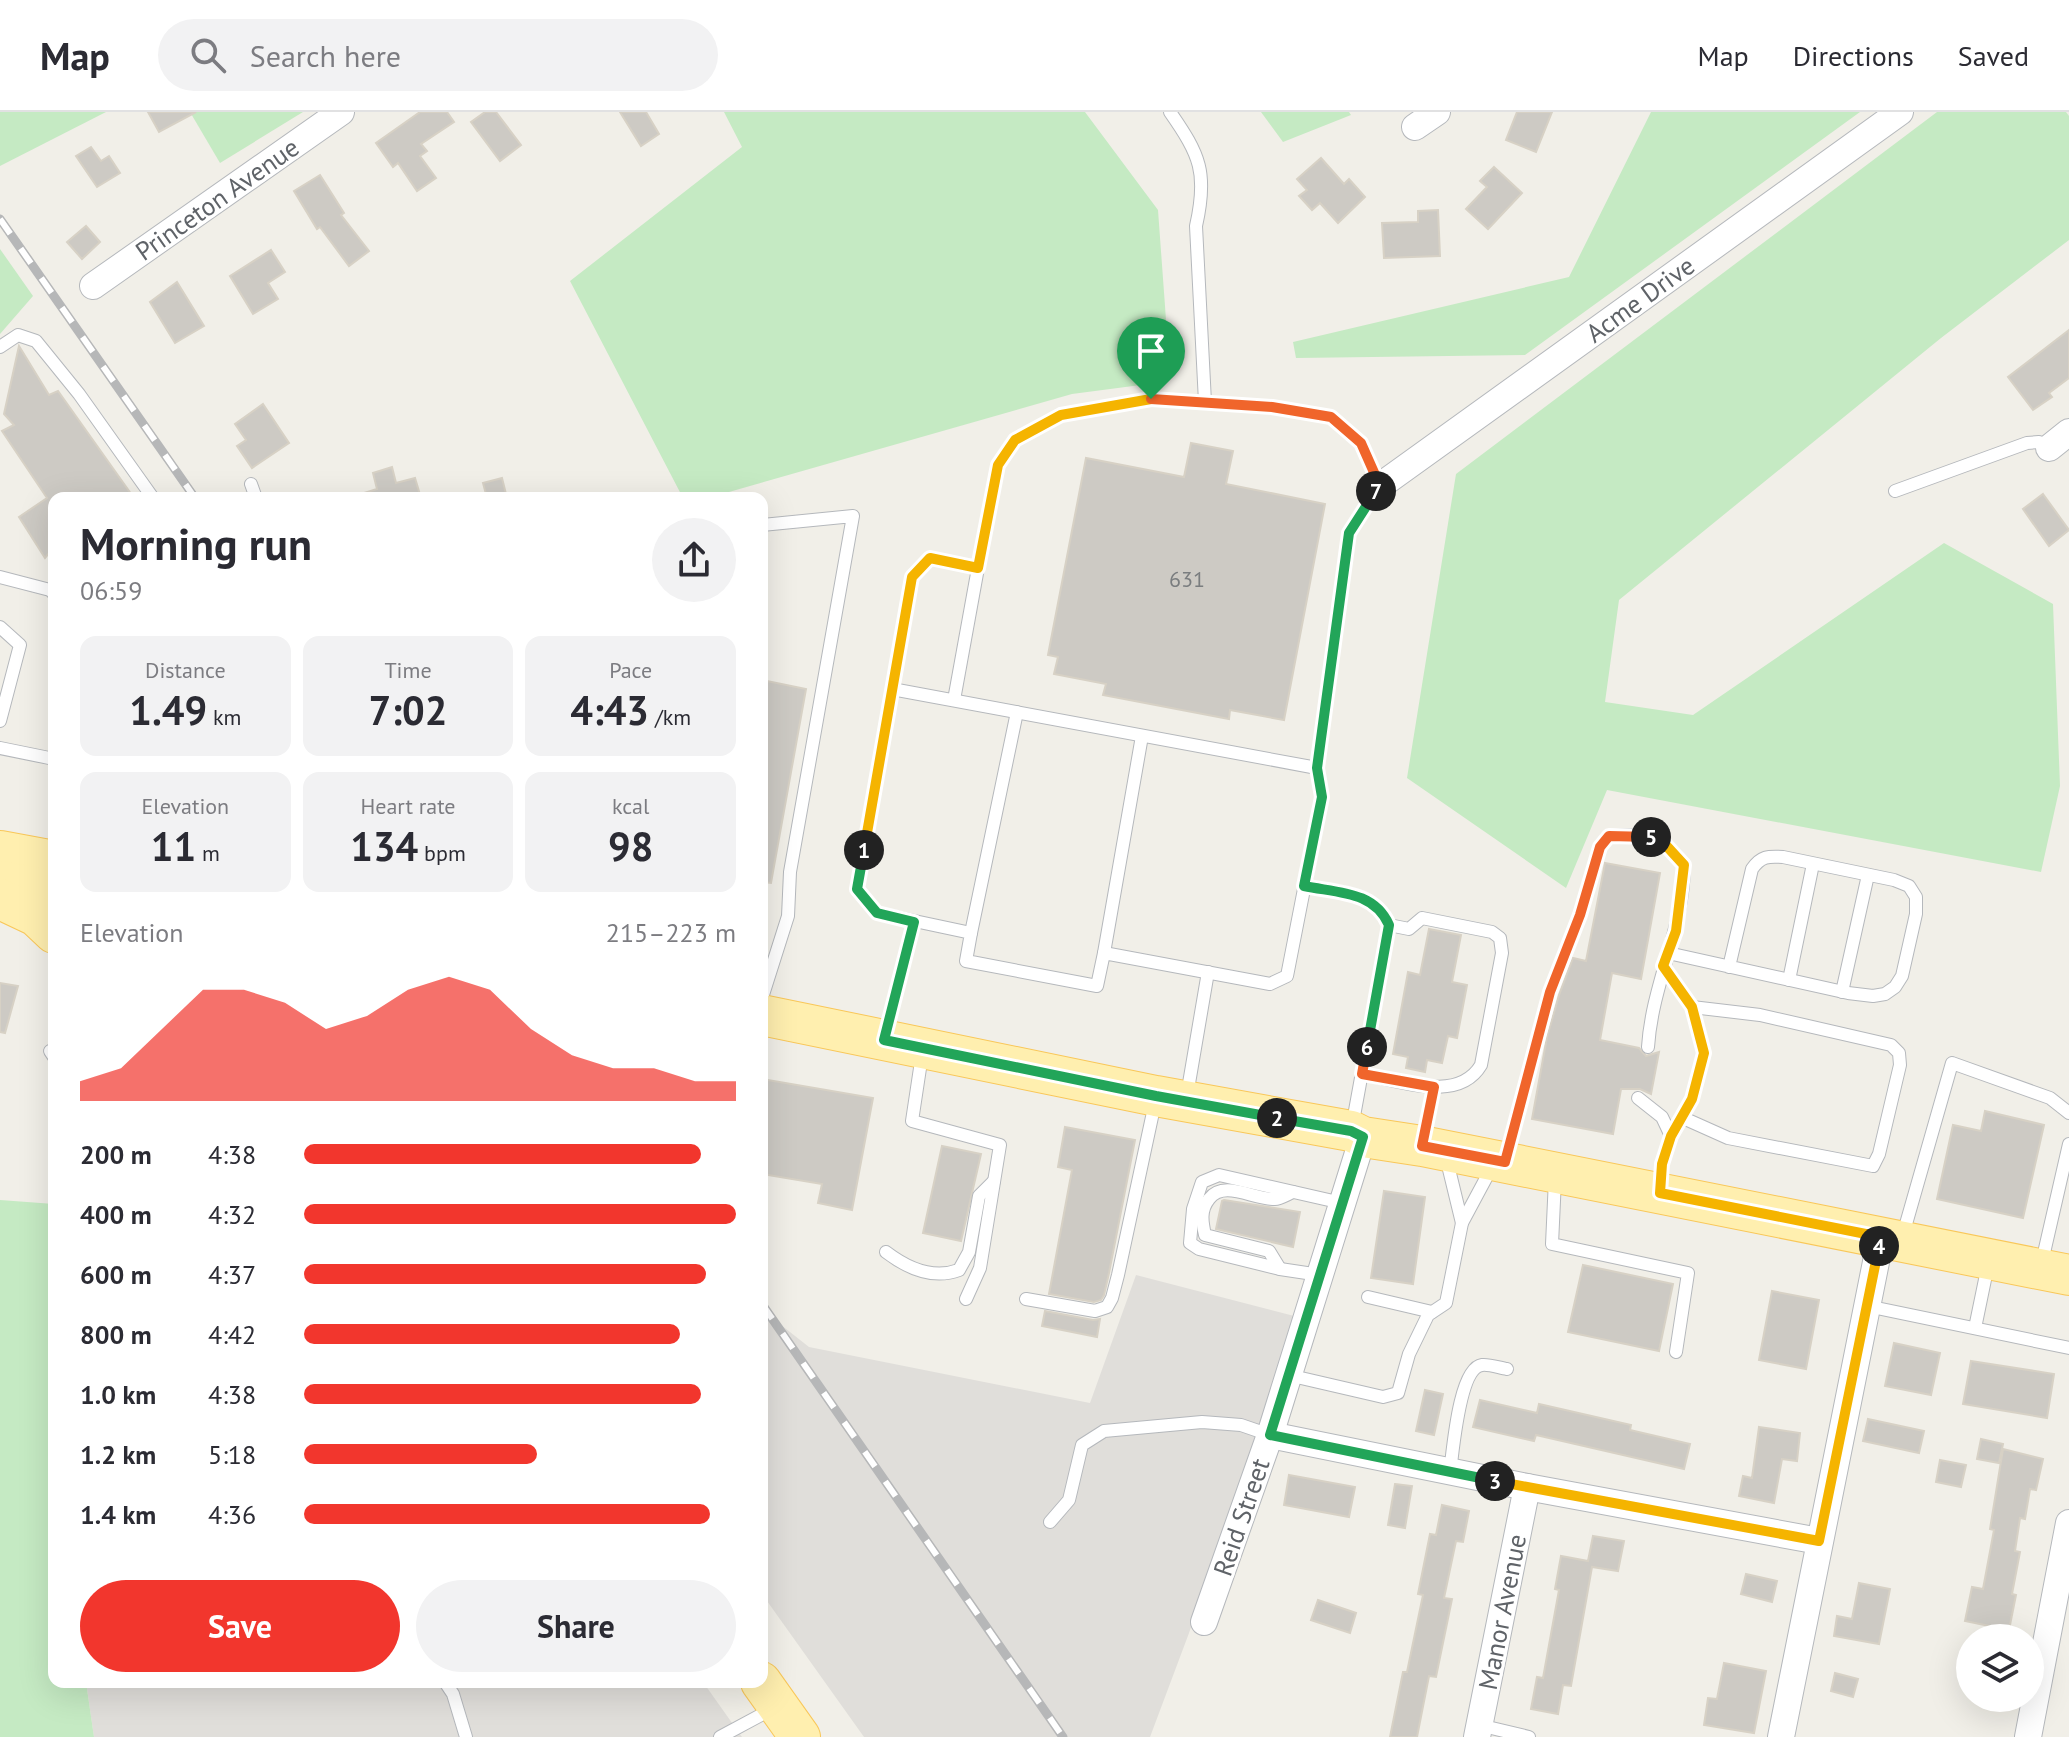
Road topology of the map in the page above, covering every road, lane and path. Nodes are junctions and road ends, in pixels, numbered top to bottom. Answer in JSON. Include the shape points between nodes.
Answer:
{"nodes":[{"id":1,"x":341,"y":112,"type":"edge"},
{"id":2,"x":1170,"y":112,"type":"edge"},
{"id":3,"x":1900,"y":112,"type":"edge"},
{"id":4,"x":93,"y":286,"type":"dead end"},
{"id":5,"x":0,"y":347,"type":"edge"},
{"id":6,"x":1205,"y":402,"type":"junction"},
{"id":7,"x":2059,"y":440,"type":"edge"},
{"id":8,"x":251,"y":484,"type":"dead end"},
{"id":9,"x":1380,"y":486,"type":"junction"},
{"id":10,"x":1895,"y":491,"type":"dead end"},
{"id":11,"x":149,"y":492,"type":"edge"},
{"id":12,"x":254,"y":492,"type":"edge"},
{"id":13,"x":768,"y":524,"type":"edge"},
{"id":14,"x":978,"y":568,"type":"junction"},
{"id":15,"x":0,"y":577,"type":"edge"},
{"id":16,"x":48,"y":589,"type":"edge"},
{"id":17,"x":0,"y":627,"type":"edge"},
{"id":18,"x":892,"y":689,"type":"junction"},
{"id":19,"x":954,"y":700,"type":"junction"},
{"id":20,"x":1017,"y":712,"type":"junction"},
{"id":21,"x":0,"y":721,"type":"edge"},
{"id":22,"x":1142,"y":736,"type":"junction"},
{"id":23,"x":0,"y":748,"type":"edge"},
{"id":24,"x":48,"y":758,"type":"edge"},
{"id":25,"x":1317,"y":768,"type":"junction"},
{"id":26,"x":0,"y":851,"type":"edge"},
{"id":27,"x":48,"y":860,"type":"edge"},
{"id":28,"x":1813,"y":864,"type":"junction"},
{"id":29,"x":1868,"y":875,"type":"junction"},
{"id":30,"x":0,"y":881,"type":"edge"},
{"id":31,"x":1304,"y":886,"type":"junction"},
{"id":32,"x":48,"y":890,"type":"edge"},
{"id":33,"x":0,"y":899,"type":"edge"},
{"id":34,"x":914,"y":922,"type":"junction"},
{"id":35,"x":1389,"y":925,"type":"junction"},
{"id":36,"x":48,"y":927,"type":"edge"},
{"id":37,"x":971,"y":933,"type":"junction"},
{"id":38,"x":1104,"y":953,"type":"junction"},
{"id":39,"x":1668,"y":953,"type":"junction"},
{"id":40,"x":1663,"y":966,"type":"junction"},
{"id":41,"x":1729,"y":967,"type":"junction"},
{"id":42,"x":1208,"y":972,"type":"junction"},
{"id":43,"x":768,"y":979,"type":"edge"},
{"id":44,"x":1789,"y":980,"type":"junction"},
{"id":45,"x":1842,"y":992,"type":"junction"},
{"id":46,"x":1692,"y":1007,"type":"junction"},
{"id":47,"x":768,"y":1016,"type":"edge"},
{"id":48,"x":884,"y":1040,"type":"junction"},
{"id":49,"x":923,"y":1047,"type":"junction"},
{"id":50,"x":1648,"y":1047,"type":"dead end"},
{"id":51,"x":1362,"y":1074,"type":"junction"},
{"id":52,"x":1434,"y":1087,"type":"junction"},
{"id":53,"x":1171,"y":1098,"type":"junction"},
{"id":54,"x":1638,"y":1098,"type":"dead end"},
{"id":55,"x":2069,"y":1113,"type":"edge"},
{"id":56,"x":1681,"y":1117,"type":"junction"},
{"id":57,"x":1357,"y":1134,"type":"junction"},
{"id":58,"x":1671,"y":1136,"type":"junction"},
{"id":59,"x":2069,"y":1144,"type":"edge"},
{"id":60,"x":1433,"y":1148,"type":"junction"},
{"id":61,"x":1500,"y":1161,"type":"junction"},
{"id":62,"x":1555,"y":1172,"type":"junction"},
{"id":63,"x":994,"y":1181,"type":"junction"},
{"id":64,"x":1660,"y":1193,"type":"junction"},
{"id":65,"x":1342,"y":1203,"type":"junction"},
{"id":66,"x":1462,"y":1223,"type":"junction"},
{"id":67,"x":1891,"y":1239,"type":"junction"},
{"id":68,"x":886,"y":1252,"type":"dead end"},
{"id":69,"x":1990,"y":1258,"type":"junction"},
{"id":70,"x":2054,"y":1272,"type":"edge"},
{"id":71,"x":1320,"y":1275,"type":"junction"},
{"id":72,"x":1368,"y":1297,"type":"dead end"},
{"id":73,"x":966,"y":1299,"type":"dead end"},
{"id":74,"x":1026,"y":1299,"type":"dead end"},
{"id":75,"x":1867,"y":1306,"type":"junction"},
{"id":76,"x":1432,"y":1312,"type":"junction"},
{"id":77,"x":1975,"y":1328,"type":"junction"},
{"id":78,"x":2069,"y":1348,"type":"edge"},
{"id":79,"x":1676,"y":1352,"type":"dead end"},
{"id":80,"x":1507,"y":1369,"type":"dead end"},
{"id":81,"x":1288,"y":1375,"type":"junction"},
{"id":82,"x":1270,"y":1435,"type":"junction"},
{"id":83,"x":1450,"y":1472,"type":"junction"},
{"id":84,"x":1527,"y":1487,"type":"junction"},
{"id":85,"x":1050,"y":1522,"type":"dead end"},
{"id":86,"x":2069,"y":1523,"type":"edge"},
{"id":87,"x":1819,"y":1541,"type":"junction"},
{"id":88,"x":1204,"y":1622,"type":"dead end"},
{"id":89,"x":449,"y":1688,"type":"edge"},
{"id":90,"x":780,"y":1708,"type":"edge"},
{"id":91,"x":1478,"y":1731,"type":"edge"},
{"id":92,"x":466,"y":1737,"type":"edge"},
{"id":93,"x":720,"y":1737,"type":"edge"},
{"id":94,"x":1529,"y":1737,"type":"edge"},
{"id":95,"x":1781,"y":1737,"type":"edge"},
{"id":96,"x":2028,"y":1737,"type":"edge"}],
"edges":[{"from":1,"to":4,"type":"street","name":"Princeton Avenue"},
{"from":2,"to":6,"type":"lane","via":[[1192,143],[1201,170],[1196,226]]},
{"from":3,"to":9,"type":"street","name":"Acme Drive"},
{"from":5,"to":11,"type":"lane","via":[[18,335],[36,341]]},
{"from":6,"to":9,"type":"lane","via":[[1331,417],[1361,443]]},
{"from":6,"to":14,"type":"lane","via":[[1151,399],[1061,415],[1015,440],[998,465]]},
{"from":7,"to":10,"type":"lane","via":[[2027,443]]},
{"from":8,"to":12,"type":"lane"},
{"from":9,"to":25,"type":"lane","via":[[1349,533]]},
{"from":13,"to":43,"type":"lane","via":[[853,516],[790,872],[788,916]]},
{"from":14,"to":18,"type":"lane","via":[[930,558],[912,577]]},
{"from":14,"to":19,"type":"lane"},
{"from":15,"to":16,"type":"lane"},
{"from":17,"to":21,"type":"lane","via":[[20,645]]},
{"from":18,"to":19,"type":"lane"},
{"from":18,"to":34,"type":"lane","via":[[857,889],[877,913]]},
{"from":19,"to":20,"type":"lane"},
{"from":20,"to":22,"type":"lane"},
{"from":20,"to":37,"type":"lane"},
{"from":22,"to":25,"type":"lane"},
{"from":22,"to":38,"type":"lane"},
{"from":23,"to":24,"type":"lane"},
{"from":25,"to":31,"type":"lane","via":[[1322,797]]},
{"from":26,"to":27,"type":"main road"},
{"from":28,"to":29,"type":"lane"},
{"from":28,"to":41,"type":"lane","via":[[1759,859],[1752,869]]},
{"from":28,"to":44,"type":"lane"},
{"from":29,"to":45,"type":"lane"},
{"from":29,"to":45,"type":"lane","via":[[1909,886],[1916,897],[1916,914],[1895,987],[1873,996]]},
{"from":30,"to":32,"type":"main road"},
{"from":31,"to":35,"type":"lane","via":[[1364,898],[1383,910]]},
{"from":31,"to":42,"type":"lane","via":[[1287,976],[1270,984]]},
{"from":33,"to":36,"type":"main road"},
{"from":34,"to":37,"type":"lane"},
{"from":34,"to":48,"type":"lane"},
{"from":35,"to":51,"type":"lane"},
{"from":35,"to":52,"type":"lane","via":[[1409,929],[1422,918],[1492,932],[1503,945],[1481,1065],[1464,1083]]},
{"from":37,"to":38,"type":"lane","via":[[966,961],[1097,986]]},
{"from":38,"to":42,"type":"lane"},
{"from":39,"to":40,"type":"lane"},
{"from":39,"to":41,"type":"lane"},
{"from":39,"to":61,"type":"lane","via":[[1684,865],[1656,837],[1609,836],[1600,847],[1555,976]]},
{"from":40,"to":46,"type":"lane"},
{"from":40,"to":50,"type":"lane"},
{"from":41,"to":44,"type":"lane"},
{"from":42,"to":53,"type":"lane"},
{"from":44,"to":45,"type":"lane"},
{"from":46,"to":56,"type":"lane","via":[[1704,1053],[1692,1099]]},
{"from":46,"to":56,"type":"lane","via":[[1760,1015],[1891,1045],[1899,1053],[1900,1065],[1873,1166],[1728,1138]]},
{"from":47,"to":48,"type":"main road"},
{"from":48,"to":49,"type":"main road"},
{"from":49,"to":53,"type":"main road"},
{"from":49,"to":63,"type":"lane","via":[[912,1121],[1000,1145]]},
{"from":51,"to":52,"type":"lane"},
{"from":51,"to":57,"type":"lane"},
{"from":52,"to":60,"type":"lane"},
{"from":53,"to":57,"type":"main road"},
{"from":53,"to":74,"type":"lane","via":[[1107,1307],[1095,1311]]},
{"from":54,"to":58,"type":"lane","via":[[1662,1117]]},
{"from":55,"to":67,"type":"lane","via":[[2050,1098],[1952,1063]]},
{"from":56,"to":58,"type":"lane"},
{"from":57,"to":60,"type":"main road"},
{"from":57,"to":65,"type":"street","name":"Reid Street"},
{"from":58,"to":64,"type":"lane"},
{"from":59,"to":70,"type":"lane"},
{"from":60,"to":61,"type":"main road"},
{"from":60,"to":66,"type":"lane"},
{"from":61,"to":62,"type":"main road"},
{"from":61,"to":66,"type":"lane"},
{"from":62,"to":64,"type":"main road"},
{"from":62,"to":79,"type":"lane","via":[[1552,1244],[1688,1273]]},
{"from":63,"to":68,"type":"lane","via":[[979,1196],[969,1252],[959,1270],[943,1276],[905,1267]]},
{"from":63,"to":73,"type":"lane","via":[[980,1268]]},
{"from":64,"to":67,"type":"main road"},
{"from":65,"to":71,"type":"street","name":"Reid Street"},
{"from":65,"to":71,"type":"lane","via":[[1219,1175],[1202,1182],[1193,1209],[1190,1243],[1199,1249]]},
{"from":66,"to":76,"type":"lane","via":[[1446,1303]]},
{"from":67,"to":69,"type":"main road"},
{"from":67,"to":75,"type":"street"},
{"from":69,"to":70,"type":"main road"},
{"from":69,"to":77,"type":"lane"},
{"from":71,"to":81,"type":"street","name":"Reid Street"},
{"from":72,"to":76,"type":"lane"},
{"from":75,"to":77,"type":"lane"},
{"from":75,"to":87,"type":"street"},
{"from":76,"to":81,"type":"lane","via":[[1409,1354],[1398,1393],[1383,1397]]},
{"from":77,"to":78,"type":"lane"},
{"from":80,"to":83,"type":"lane","via":[[1483,1364],[1473,1369],[1464,1385]]},
{"from":81,"to":82,"type":"street","name":"Reid Street"},
{"from":82,"to":83,"type":"street"},
{"from":82,"to":85,"type":"lane","via":[[1241,1425],[1202,1422],[1104,1431],[1082,1445],[1069,1500]]},
{"from":82,"to":88,"type":"street","name":"Reid Street"},
{"from":83,"to":84,"type":"street"},
{"from":84,"to":87,"type":"street"},
{"from":84,"to":91,"type":"street","name":"Manor Avenue"},
{"from":86,"to":96,"type":"street"},
{"from":87,"to":95,"type":"street"},
{"from":89,"to":92,"type":"lane"},
{"from":90,"to":93,"type":"lane"},
{"from":91,"to":94,"type":"lane"}]}
